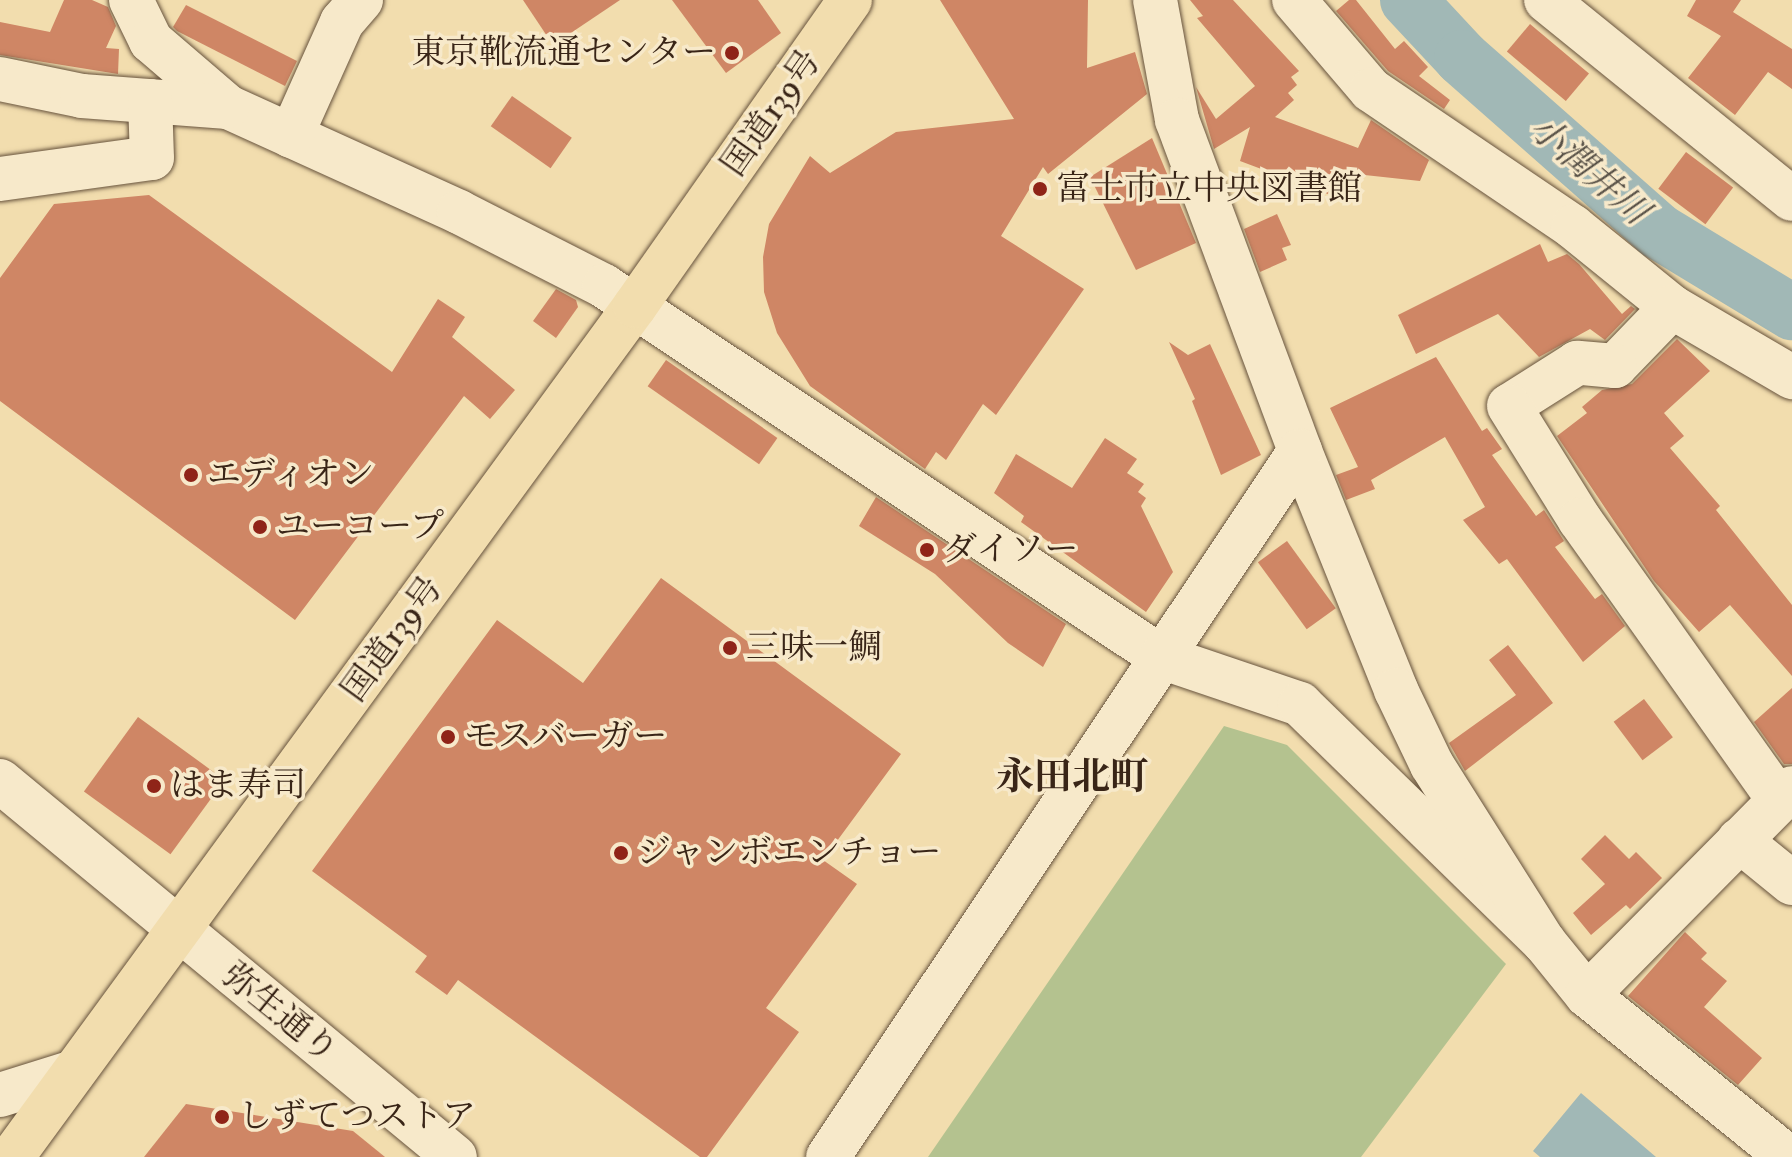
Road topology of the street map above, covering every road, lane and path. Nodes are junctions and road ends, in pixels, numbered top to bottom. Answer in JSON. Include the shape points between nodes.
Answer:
{"nodes":[{"id":1,"x":131,"y":0,"type":"edge"},
{"id":2,"x":361,"y":0,"type":"edge"},
{"id":3,"x":850,"y":0,"type":"edge"},
{"id":4,"x":1155,"y":0,"type":"edge"},
{"id":5,"x":1294,"y":0,"type":"edge"},
{"id":6,"x":1546,"y":0,"type":"edge"},
{"id":7,"x":0,"y":79,"type":"edge"},
{"id":8,"x":150,"y":101,"type":"junction"},
{"id":9,"x":228,"y":107,"type":"junction"},
{"id":10,"x":291,"y":136,"type":"junction"},
{"id":11,"x":0,"y":179,"type":"edge"},
{"id":12,"x":1792,"y":199,"type":"edge"},
{"id":13,"x":635,"y":306,"type":"junction"},
{"id":14,"x":1672,"y":307,"type":"junction"},
{"id":15,"x":1792,"y":377,"type":"edge"},
{"id":16,"x":1300,"y":451,"type":"junction"},
{"id":17,"x":1161,"y":657,"type":"junction"},
{"id":18,"x":0,"y":781,"type":"edge"},
{"id":19,"x":1785,"y":794,"type":"edge"},
{"id":20,"x":1739,"y":840,"type":"junction"},
{"id":21,"x":1792,"y":883,"type":"edge"},
{"id":22,"x":180,"y":931,"type":"junction"},
{"id":23,"x":1544,"y":942,"type":"junction"},
{"id":24,"x":1587,"y":995,"type":"junction"},
{"id":25,"x":74,"y":1072,"type":"junction"},
{"id":26,"x":0,"y":1095,"type":"edge"},
{"id":27,"x":12,"y":1157,"type":"edge"},
{"id":28,"x":455,"y":1157,"type":"edge"},
{"id":29,"x":828,"y":1157,"type":"edge"},
{"id":30,"x":1788,"y":1157,"type":"edge"}],
"edges":[{"from":1,"to":9,"type":"street","via":[[151,41]]},
{"from":2,"to":10,"type":"street","via":[[342,22]]},
{"from":3,"to":13,"type":"highway","name":"国道139号"},
{"from":4,"to":16,"type":"street","via":[[1177,120]]},
{"from":5,"to":14,"type":"street","via":[[1371,90],[1573,227]]},
{"from":6,"to":12,"type":"street"},
{"from":7,"to":8,"type":"street","via":[[82,96]]},
{"from":8,"to":9,"type":"street"},
{"from":8,"to":11,"type":"street","via":[[152,158]]},
{"from":9,"to":10,"type":"street"},
{"from":10,"to":13,"type":"street","via":[[459,212]]},
{"from":13,"to":17,"type":"street"},
{"from":13,"to":22,"type":"highway","name":"国道139号"},
{"from":14,"to":15,"type":"street"},
{"from":14,"to":19,"type":"street","via":[[1615,366],[1577,363],[1509,406],[1580,520]]},
{"from":16,"to":17,"type":"street"},
{"from":16,"to":23,"type":"street","via":[[1396,690],[1432,765]]},
{"from":17,"to":23,"type":"street","via":[[1300,704]]},
{"from":17,"to":29,"type":"street"},
{"from":18,"to":22,"type":"street","name":"弥生通り"},
{"from":19,"to":20,"type":"street"},
{"from":20,"to":21,"type":"street"},
{"from":20,"to":24,"type":"street"},
{"from":22,"to":25,"type":"highway","name":"国道139号"},
{"from":22,"to":28,"type":"street","name":"弥生通り"},
{"from":23,"to":24,"type":"street"},
{"from":24,"to":30,"type":"street"},
{"from":25,"to":26,"type":"street"},
{"from":25,"to":27,"type":"highway","name":"国道139号"}]}
